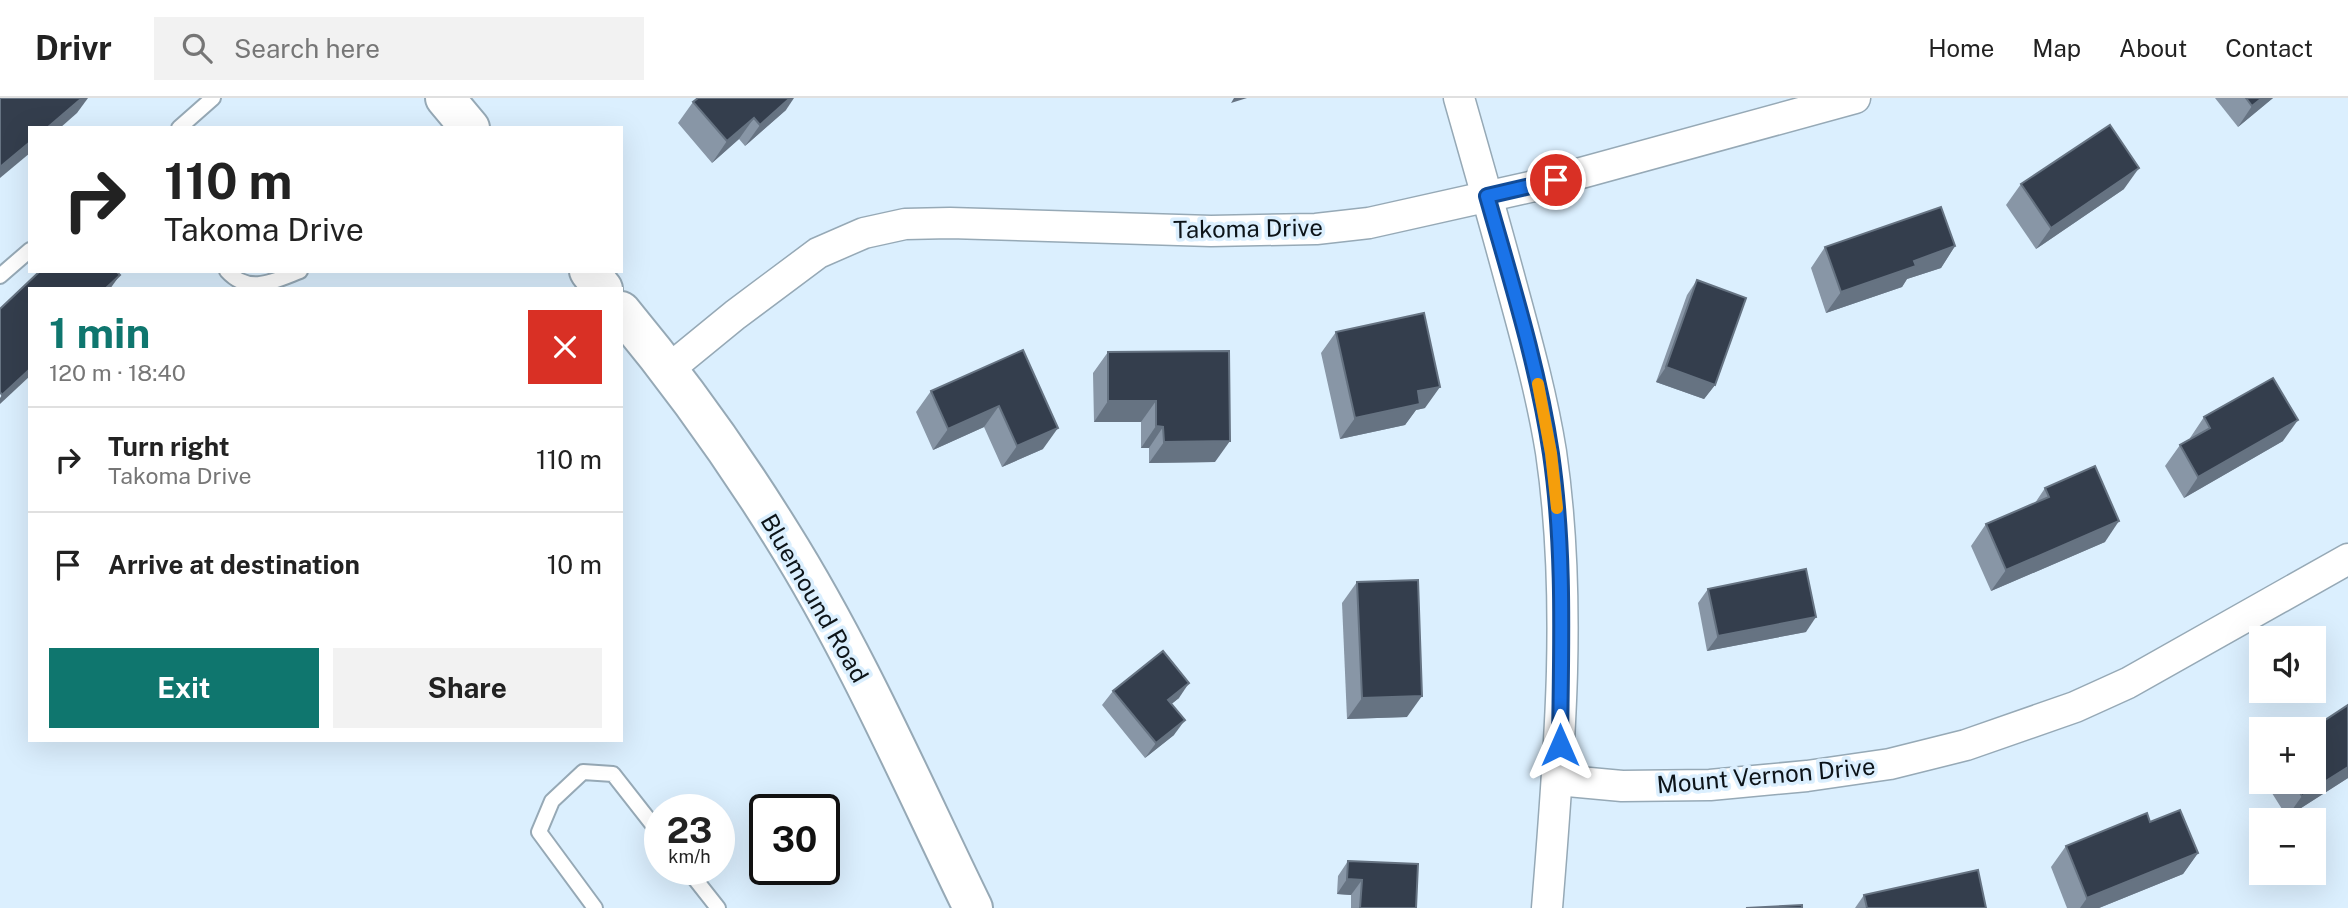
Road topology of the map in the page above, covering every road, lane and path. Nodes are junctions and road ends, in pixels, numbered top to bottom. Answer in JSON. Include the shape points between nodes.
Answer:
{"nodes":[{"id":1,"x":213,"y":98,"type":"edge"},
{"id":2,"x":445,"y":98,"type":"edge"},
{"id":3,"x":1459,"y":98,"type":"edge"},
{"id":4,"x":1855,"y":98,"type":"edge"},
{"id":5,"x":181,"y":126,"type":"edge"},
{"id":6,"x":468,"y":126,"type":"edge"},
{"id":7,"x":1487,"y":196,"type":"junction"},
{"id":8,"x":28,"y":252,"type":"edge"},
{"id":9,"x":229,"y":273,"type":"edge"},
{"id":10,"x":295,"y":273,"type":"edge"},
{"id":11,"x":591,"y":273,"type":"edge"},
{"id":12,"x":0,"y":276,"type":"edge"},
{"id":13,"x":241,"y":286,"type":"edge"},
{"id":14,"x":601,"y":287,"type":"edge"},
{"id":15,"x":623,"y":313,"type":"edge"},
{"id":16,"x":669,"y":369,"type":"junction"},
{"id":17,"x":2348,"y":559,"type":"edge"},
{"id":18,"x":1557,"y":780,"type":"junction"},
{"id":19,"x":644,"y":814,"type":"edge"},
{"id":20,"x":700,"y":885,"type":"edge"},
{"id":21,"x":595,"y":908,"type":"edge"},
{"id":22,"x":718,"y":908,"type":"edge"},
{"id":23,"x":973,"y":908,"type":"edge"},
{"id":24,"x":1547,"y":908,"type":"edge"}],
"edges":[{"from":1,"to":5,"type":"lane"},
{"from":2,"to":6,"type":"main road"},
{"from":3,"to":7,"type":"street"},
{"from":4,"to":7,"type":"street","name":"Takoma Drive"},
{"from":7,"to":16,"type":"street","name":"Takoma Drive","via":[[1369,223],[1316,229],[905,224],[864,233],[818,253]]},
{"from":7,"to":18,"type":"street","via":[[1538,380],[1551,453],[1561,602]]},
{"from":8,"to":12,"type":"lane"},
{"from":9,"to":13,"type":"lane"},
{"from":10,"to":13,"type":"lane","via":[[263,285]]},
{"from":11,"to":14,"type":"main road"},
{"from":15,"to":16,"type":"main road","name":"Bluemound Road"},
{"from":16,"to":23,"type":"main road","name":"Bluemound Road","via":[[783,536],[824,608]]},
{"from":17,"to":18,"type":"street","name":"Mount Vernon Drive","via":[[2128,683],[2075,707],[1966,744],[1890,764],[1710,785],[1622,786]]},
{"from":18,"to":24,"type":"street"},
{"from":19,"to":21,"type":"lane","via":[[613,774],[583,772],[552,802],[540,832]]},
{"from":20,"to":22,"type":"lane"}]}
